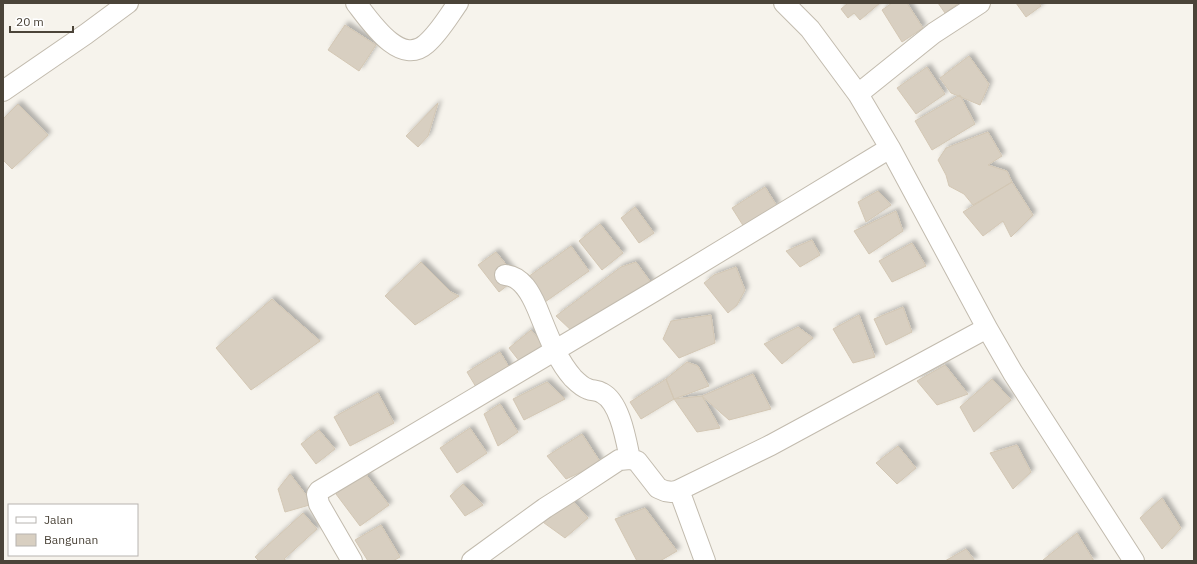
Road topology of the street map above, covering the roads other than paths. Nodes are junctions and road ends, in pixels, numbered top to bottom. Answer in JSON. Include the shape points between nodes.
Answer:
{"nodes":[{"id":1,"x":128,"y":3,"type":"edge"},
{"id":2,"x":356,"y":3,"type":"edge"},
{"id":3,"x":458,"y":3,"type":"edge"},
{"id":4,"x":784,"y":3,"type":"edge"},
{"id":5,"x":980,"y":3,"type":"edge"},
{"id":6,"x":3,"y":91,"type":"edge"},
{"id":7,"x":858,"y":94,"type":"junction"},
{"id":8,"x":890,"y":148,"type":"junction"},
{"id":9,"x":505,"y":275,"type":"dead end"},
{"id":10,"x":986,"y":328,"type":"junction"},
{"id":11,"x":555,"y":350,"type":"junction"},
{"id":12,"x":630,"y":458,"type":"junction"},
{"id":13,"x":679,"y":490,"type":"junction"},
{"id":14,"x":352,"y":561,"type":"edge"},
{"id":15,"x":472,"y":561,"type":"edge"},
{"id":16,"x":705,"y":561,"type":"edge"},
{"id":17,"x":1134,"y":561,"type":"edge"}],
"edges":[{"from":1,"to":6,"type":"street"},
{"from":2,"to":3,"type":"street","via":[[382,35],[399,48],[412,51],[425,46]]},
{"from":4,"to":7,"type":"street","via":[[810,29]]},
{"from":5,"to":7,"type":"street","via":[[934,33]]},
{"from":7,"to":8,"type":"street"},
{"from":8,"to":10,"type":"street"},
{"from":8,"to":11,"type":"street"},
{"from":9,"to":11,"type":"street","via":[[512,275],[522,283],[532,297]]},
{"from":10,"to":13,"type":"street","via":[[771,445]]},
{"from":10,"to":17,"type":"street"},
{"from":11,"to":12,"type":"street","via":[[564,367],[577,382],[588,389],[605,394],[611,402],[626,436]]},
{"from":11,"to":14,"type":"street","via":[[319,491],[319,504]]},
{"from":12,"to":13,"type":"street","via":[[637,462],[658,488],[672,492]]},
{"from":12,"to":15,"type":"street","via":[[619,460],[545,508]]},
{"from":13,"to":16,"type":"street"}]}
